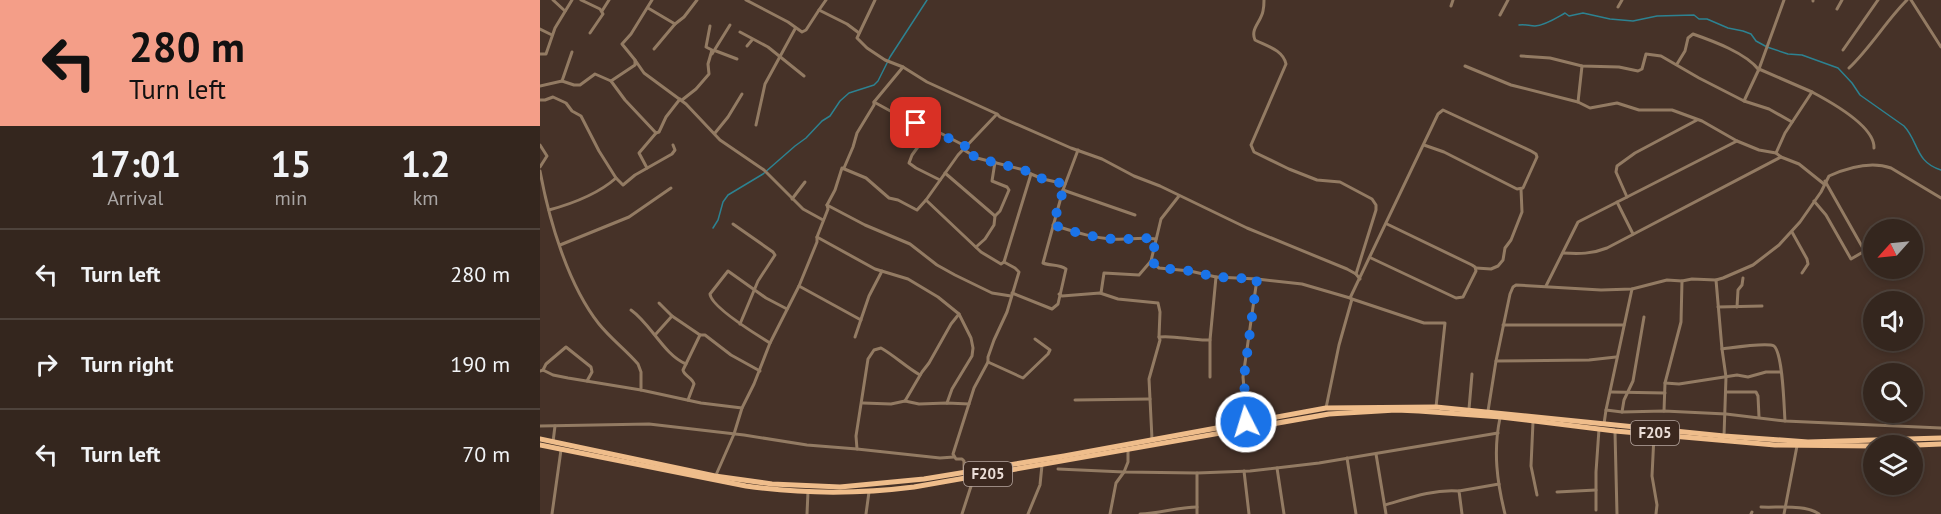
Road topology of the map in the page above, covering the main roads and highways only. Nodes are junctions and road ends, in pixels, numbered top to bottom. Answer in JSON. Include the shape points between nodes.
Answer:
{"nodes":[{"id":1,"x":1941,"y":438,"type":"edge"},
{"id":2,"x":540,"y":439,"type":"edge"},
{"id":3,"x":1166,"y":439,"type":"junction"},
{"id":4,"x":1923,"y":440,"type":"edge"},
{"id":5,"x":1863,"y":444,"type":"edge"},
{"id":6,"x":1863,"y":444,"type":"edge"},
{"id":7,"x":1941,"y":444,"type":"edge"},
{"id":8,"x":540,"y":445,"type":"edge"},
{"id":9,"x":1923,"y":445,"type":"edge"},
{"id":10,"x":772,"y":487,"type":"junction"}],
"edges":[{"from":1,"to":4,"type":"main road","number":"F205"},
{"from":2,"to":10,"type":"main road","number":"F205"},
{"from":3,"to":5,"type":"main road","number":"F205","via":[[1335,414],[1396,410],[1797,446]]},
{"from":3,"to":6,"type":"main road","number":"F205","via":[[1326,408],[1436,407],[1724,436]]},
{"from":3,"to":10,"type":"main road","number":"F205","via":[[915,480],[840,487]]},
{"from":3,"to":10,"type":"main road","number":"F205","via":[[1128,450],[914,487],[808,492]]},
{"from":7,"to":9,"type":"main road"},
{"from":8,"to":10,"type":"main road","number":"F205","via":[[714,481]]}]}
